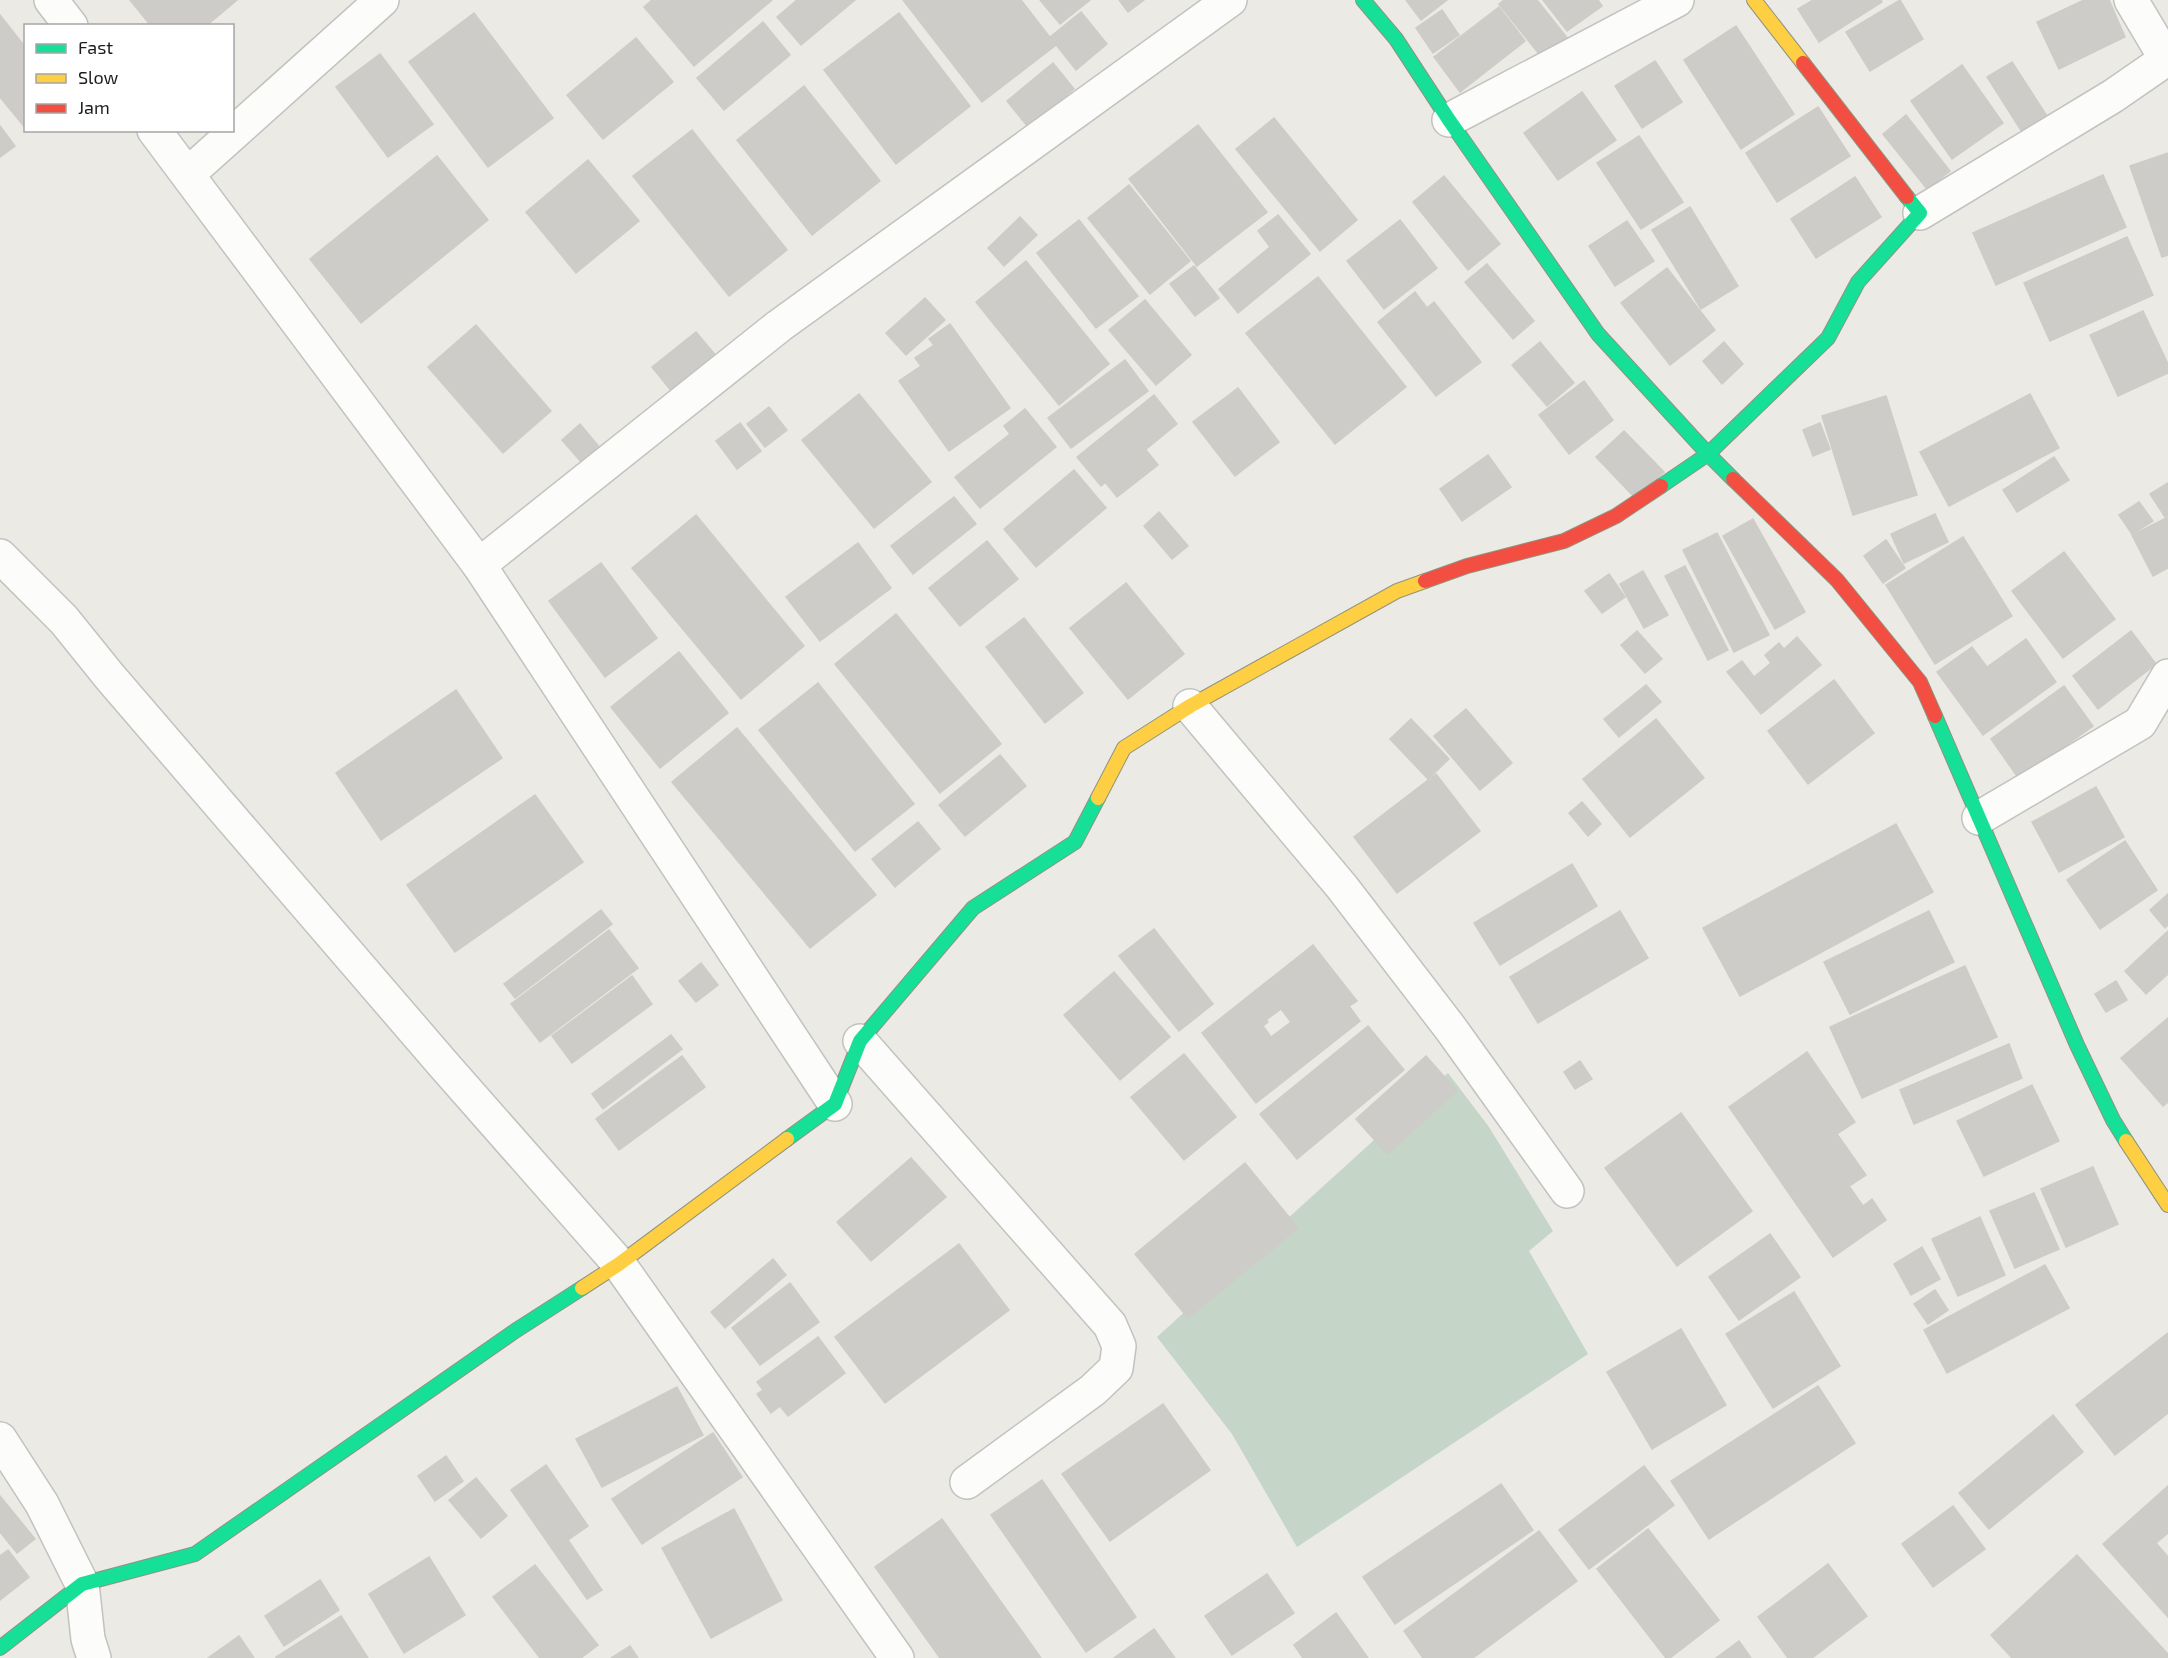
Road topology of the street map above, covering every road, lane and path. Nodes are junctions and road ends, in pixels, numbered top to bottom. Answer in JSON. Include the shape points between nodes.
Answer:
{"nodes":[{"id":1,"x":51,"y":0,"type":"edge"},
{"id":2,"x":382,"y":0,"type":"edge"},
{"id":3,"x":1230,"y":0,"type":"edge"},
{"id":4,"x":1363,"y":0,"type":"edge"},
{"id":5,"x":1677,"y":0,"type":"edge"},
{"id":6,"x":1754,"y":0,"type":"edge"},
{"id":7,"x":2131,"y":0,"type":"edge"},
{"id":8,"x":69,"y":24,"type":"edge"},
{"id":9,"x":2167,"y":58,"type":"edge"},
{"id":10,"x":1449,"y":120,"type":"junction"},
{"id":11,"x":156,"y":132,"type":"edge"},
{"id":12,"x":188,"y":174,"type":"junction"},
{"id":13,"x":1920,"y":213,"type":"junction"},
{"id":14,"x":1708,"y":454,"type":"junction"},
{"id":15,"x":0,"y":556,"type":"edge"},
{"id":16,"x":479,"y":565,"type":"junction"},
{"id":17,"x":2168,"y":676,"type":"edge"},
{"id":18,"x":1190,"y":706,"type":"junction"},
{"id":19,"x":1979,"y":818,"type":"junction"},
{"id":20,"x":861,"y":1041,"type":"junction"},
{"id":21,"x":835,"y":1104,"type":"junction"},
{"id":22,"x":1567,"y":1191,"type":"dead end"},
{"id":23,"x":2168,"y":1204,"type":"edge"},
{"id":24,"x":620,"y":1264,"type":"junction"},
{"id":25,"x":0,"y":1439,"type":"edge"},
{"id":26,"x":967,"y":1482,"type":"dead end"},
{"id":27,"x":82,"y":1584,"type":"junction"},
{"id":28,"x":0,"y":1648,"type":"edge"},
{"id":29,"x":94,"y":1658,"type":"edge"},
{"id":30,"x":897,"y":1658,"type":"edge"}],
"edges":[{"from":1,"to":8,"type":"street"},
{"from":2,"to":12,"type":"street"},
{"from":3,"to":16,"type":"street","via":[[779,326]]},
{"from":4,"to":10,"type":"street","via":[[1396,39]]},
{"from":5,"to":10,"type":"street"},
{"from":6,"to":13,"type":"street"},
{"from":7,"to":9,"type":"street"},
{"from":9,"to":13,"type":"street","via":[[2113,96]]},
{"from":10,"to":14,"type":"street","via":[[1598,334]]},
{"from":11,"to":12,"type":"street"},
{"from":12,"to":16,"type":"street"},
{"from":13,"to":14,"type":"street","via":[[1858,282],[1828,338]]},
{"from":14,"to":18,"type":"street","via":[[1616,516],[1564,541],[1467,566],[1397,591]]},
{"from":14,"to":19,"type":"street","via":[[1837,580],[1920,682]]},
{"from":15,"to":24,"type":"street","via":[[64,620],[412,1028]]},
{"from":16,"to":21,"type":"street"},
{"from":17,"to":19,"type":"street","via":[[2140,723]]},
{"from":18,"to":20,"type":"street","via":[[1124,748],[1075,842],[973,908]]},
{"from":18,"to":22,"type":"street","via":[[1342,887],[1451,1029]]},
{"from":19,"to":23,"type":"street","via":[[2113,1120]]},
{"from":20,"to":21,"type":"street"},
{"from":20,"to":26,"type":"street","via":[[1110,1325],[1119,1347],[1116,1368],[1093,1390]]},
{"from":21,"to":24,"type":"street"},
{"from":24,"to":27,"type":"street","via":[[515,1331],[195,1554]]},
{"from":24,"to":30,"type":"street"},
{"from":25,"to":27,"type":"street","via":[[42,1504]]},
{"from":27,"to":28,"type":"street"},
{"from":27,"to":29,"type":"street"}]}
